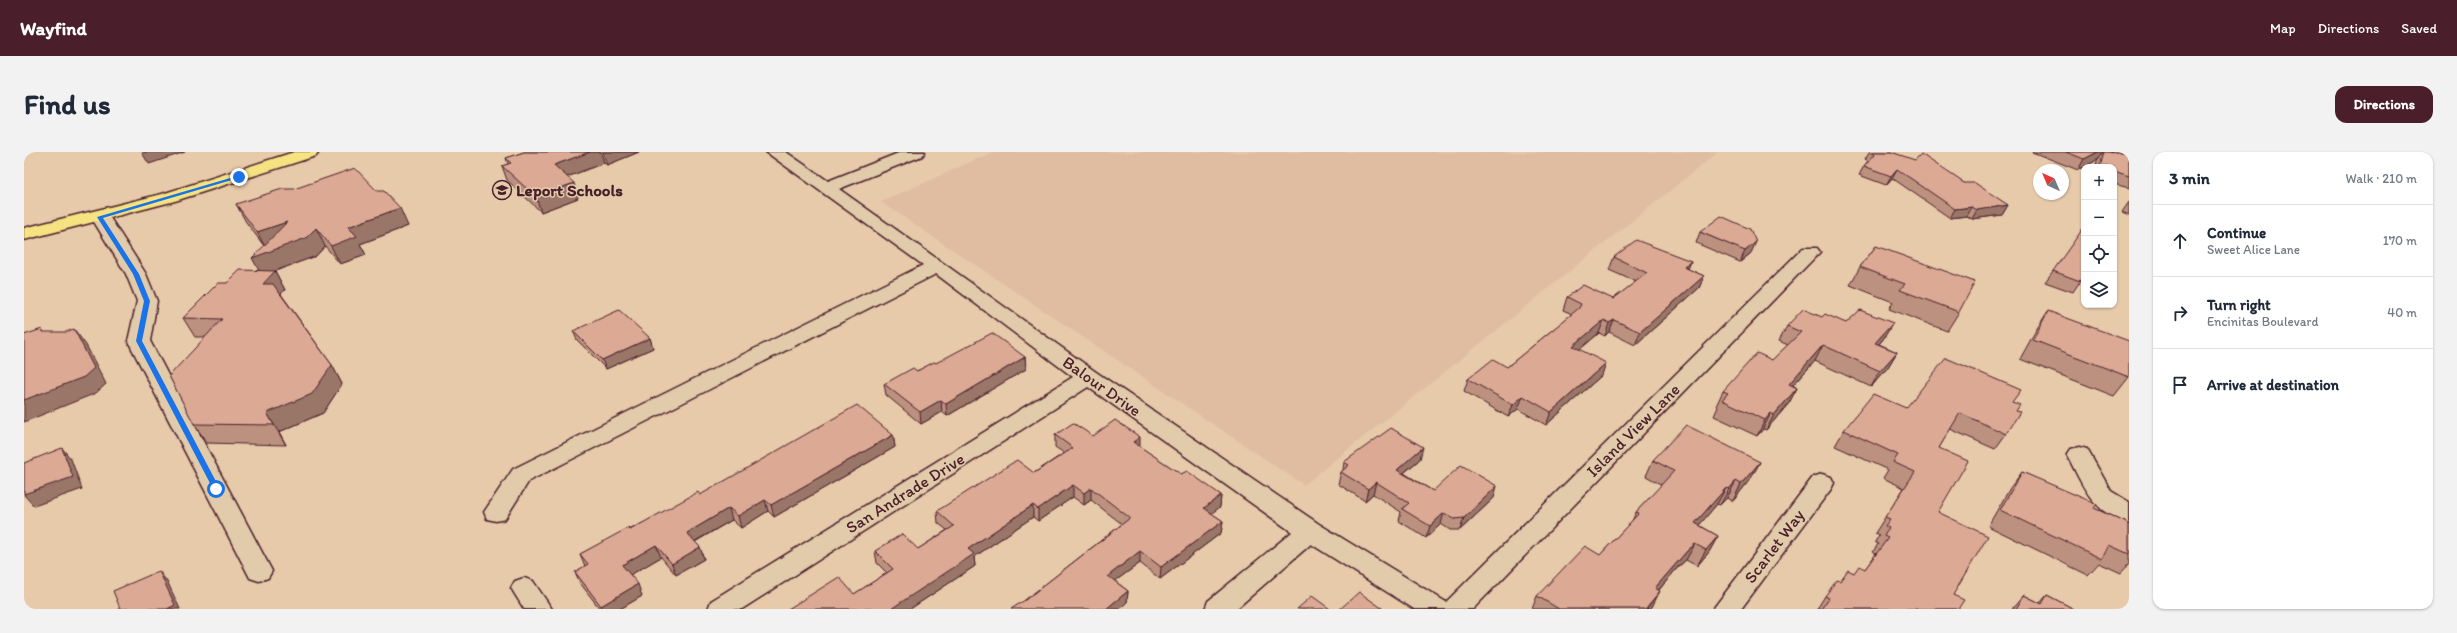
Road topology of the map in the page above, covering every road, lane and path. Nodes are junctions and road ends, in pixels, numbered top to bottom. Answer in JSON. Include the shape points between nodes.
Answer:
{"nodes":[{"id":1,"x":310,"y":152,"type":"edge"},
{"id":2,"x":775,"y":152,"type":"edge"},
{"id":3,"x":916,"y":152,"type":"edge"},
{"id":4,"x":825,"y":188,"type":"junction"},
{"id":5,"x":100,"y":217,"type":"junction"},
{"id":6,"x":24,"y":234,"type":"edge"},
{"id":7,"x":1810,"y":252,"type":"dead end"},
{"id":8,"x":937,"y":266,"type":"junction"},
{"id":9,"x":1088,"y":377,"type":"junction"},
{"id":10,"x":2078,"y":455,"type":"dead end"},
{"id":11,"x":1822,"y":483,"type":"dead end"},
{"id":12,"x":496,"y":512,"type":"dead end"},
{"id":13,"x":2129,"y":514,"type":"edge"},
{"id":14,"x":1310,"y":531,"type":"junction"},
{"id":15,"x":259,"y":571,"type":"dead end"},
{"id":16,"x":721,"y":609,"type":"edge"},
{"id":17,"x":1218,"y":609,"type":"edge"},
{"id":18,"x":1436,"y":609,"type":"edge"},
{"id":19,"x":1456,"y":609,"type":"edge"},
{"id":20,"x":1726,"y":609,"type":"edge"}],
"edges":[{"from":1,"to":5,"type":"main road","via":[[206,188]]},
{"from":2,"to":4,"type":"street","name":"Balour Drive"},
{"from":3,"to":4,"type":"street"},
{"from":4,"to":8,"type":"street","name":"Balour Drive"},
{"from":5,"to":6,"type":"main road"},
{"from":5,"to":15,"type":"street","via":[[136,274],[147,301],[139,341]]},
{"from":7,"to":19,"type":"street","name":"Island View Lane"},
{"from":8,"to":9,"type":"street","name":"Balour Drive"},
{"from":8,"to":12,"type":"street","via":[[522,475]]},
{"from":9,"to":14,"type":"street","name":"Balour Drive"},
{"from":9,"to":16,"type":"street","name":"San Andrade Drive"},
{"from":10,"to":13,"type":"street","via":[[2102,497]]},
{"from":11,"to":20,"type":"street","name":"Scarlet Way"},
{"from":14,"to":17,"type":"street"},
{"from":14,"to":18,"type":"street","name":"Balour Drive"}]}
